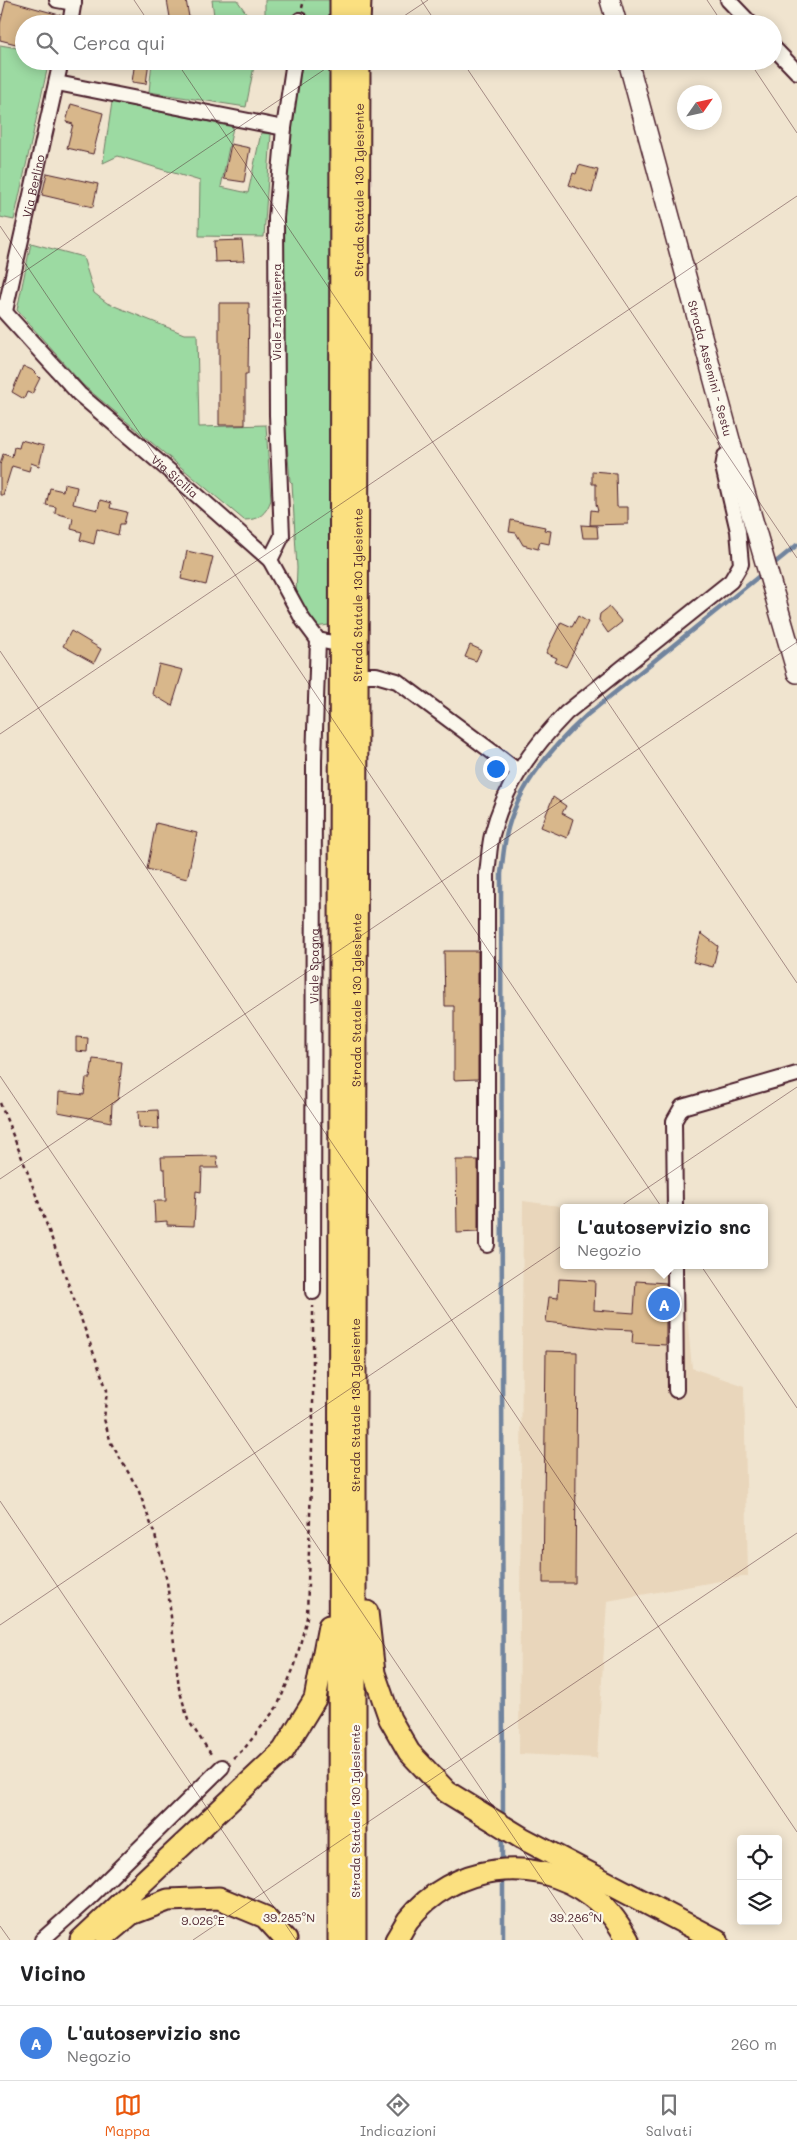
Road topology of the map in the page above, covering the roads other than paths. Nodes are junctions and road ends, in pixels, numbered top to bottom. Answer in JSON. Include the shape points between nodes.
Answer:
{"nodes":[{"id":1,"x":58,"y":0,"type":"edge"},
{"id":2,"x":341,"y":0,"type":"edge"},
{"id":3,"x":360,"y":0,"type":"edge"},
{"id":4,"x":610,"y":0,"type":"edge"},
{"id":5,"x":728,"y":0,"type":"edge"},
{"id":6,"x":74,"y":2,"type":"edge"},
{"id":7,"x":72,"y":15,"type":"edge"},
{"id":8,"x":341,"y":15,"type":"edge"},
{"id":9,"x":359,"y":15,"type":"edge"},
{"id":10,"x":614,"y":15,"type":"edge"},
{"id":11,"x":742,"y":15,"type":"edge"},
{"id":12,"x":782,"y":56,"type":"edge"},
{"id":13,"x":60,"y":70,"type":"edge"},
{"id":14,"x":293,"y":70,"type":"edge"},
{"id":15,"x":341,"y":70,"type":"edge"},
{"id":16,"x":359,"y":70,"type":"edge"},
{"id":17,"x":630,"y":70,"type":"edge"},
{"id":18,"x":797,"y":72,"type":"edge"},
{"id":19,"x":57,"y":83,"type":"junction"},
{"id":20,"x":284,"y":128,"type":"junction"},
{"id":21,"x":2,"y":309,"type":"edge"},
{"id":22,"x":733,"y":451,"type":"junction"},
{"id":23,"x":270,"y":560,"type":"junction"},
{"id":24,"x":318,"y":640,"type":"junction"},
{"id":25,"x":342,"y":645,"type":"junction"},
{"id":26,"x":797,"y":673,"type":"edge"},
{"id":27,"x":358,"y":674,"type":"junction"},
{"id":28,"x":518,"y":771,"type":"junction"},
{"id":29,"x":797,"y":1074,"type":"edge"},
{"id":30,"x":674,"y":1204,"type":"edge"},
{"id":31,"x":487,"y":1245,"type":"dead end"},
{"id":32,"x":675,"y":1269,"type":"edge"},
{"id":33,"x":313,"y":1292,"type":"road end"},
{"id":34,"x":676,"y":1390,"type":"dead end"},
{"id":35,"x":355,"y":1549,"type":"junction"},
{"id":36,"x":339,"y":1580,"type":"junction"},
{"id":37,"x":222,"y":1767,"type":"road end"},
{"id":38,"x":42,"y":1940,"type":"edge"},
{"id":39,"x":81,"y":1940,"type":"edge"},
{"id":40,"x":100,"y":1940,"type":"edge"},
{"id":41,"x":286,"y":1940,"type":"edge"},
{"id":42,"x":339,"y":1940,"type":"edge"},
{"id":43,"x":355,"y":1940,"type":"edge"},
{"id":44,"x":396,"y":1940,"type":"edge"},
{"id":45,"x":628,"y":1940,"type":"edge"},
{"id":46,"x":717,"y":1940,"type":"edge"}],
"edges":[{"from":1,"to":6,"type":"street"},
{"from":2,"to":8,"type":"main road"},
{"from":3,"to":9,"type":"main road"},
{"from":4,"to":10,"type":"street"},
{"from":5,"to":11,"type":"street"},
{"from":6,"to":7,"type":"street"},
{"from":12,"to":18,"type":"street"},
{"from":13,"to":19,"type":"street","name":"Via Berlino"},
{"from":14,"to":20,"type":"street","name":"Viale Inghilterra"},
{"from":15,"to":25,"type":"main road","name":"Strada Statale 130 Iglesiente"},
{"from":16,"to":27,"type":"main road","name":"Strada Statale 130 Iglesiente"},
{"from":17,"to":22,"type":"street","name":"Strada Assemini - Sestu"},
{"from":19,"to":20,"type":"street"},
{"from":19,"to":21,"type":"street","name":"Via Berlino"},
{"from":20,"to":23,"type":"street","name":"Viale Inghilterra","via":[[276,218],[277,415],[282,536]]},
{"from":21,"to":23,"type":"street","name":"Via Sicilia","via":[[79,394]]},
{"from":22,"to":26,"type":"street","name":"Strada Assemini - Sestu"},
{"from":22,"to":28,"type":"street","via":[[725,456],[723,467],[738,531],[741,564],[731,581],[566,713],[546,733]]},
{"from":23,"to":24,"type":"street","name":"Via Sicilia","via":[[303,620]]},
{"from":24,"to":25,"type":"street"},
{"from":24,"to":33,"type":"street","name":"Viale Spagna","via":[[314,770]]},
{"from":25,"to":36,"type":"main road","name":"Strada Statale 130 Iglesiente"},
{"from":27,"to":28,"type":"street","via":[[397,681]]},
{"from":27,"to":35,"type":"main road","name":"Strada Statale 130 Iglesiente"},
{"from":28,"to":31,"type":"street","via":[[492,835],[487,873]]},
{"from":29,"to":30,"type":"street","via":[[682,1107],[674,1121]]},
{"from":32,"to":34,"type":"street"},
{"from":35,"to":43,"type":"main road","name":"Strada Statale 130 Iglesiente"},
{"from":35,"to":46,"type":"main road","via":[[366,1598],[374,1673],[390,1719],[410,1752],[447,1792],[522,1838]]},
{"from":36,"to":39,"type":"main road","via":[[315,1699],[283,1751]]},
{"from":36,"to":42,"type":"main road","name":"Strada Statale 130 Iglesiente"},
{"from":37,"to":38,"type":"street"},
{"from":40,"to":41,"type":"main road","via":[[131,1914],[168,1900],[219,1898],[265,1917]]},
{"from":44,"to":45,"type":"main road","via":[[408,1920],[430,1899],[458,1881],[486,1871],[513,1869],[540,1872],[567,1881],[593,1896],[618,1922]]}]}
